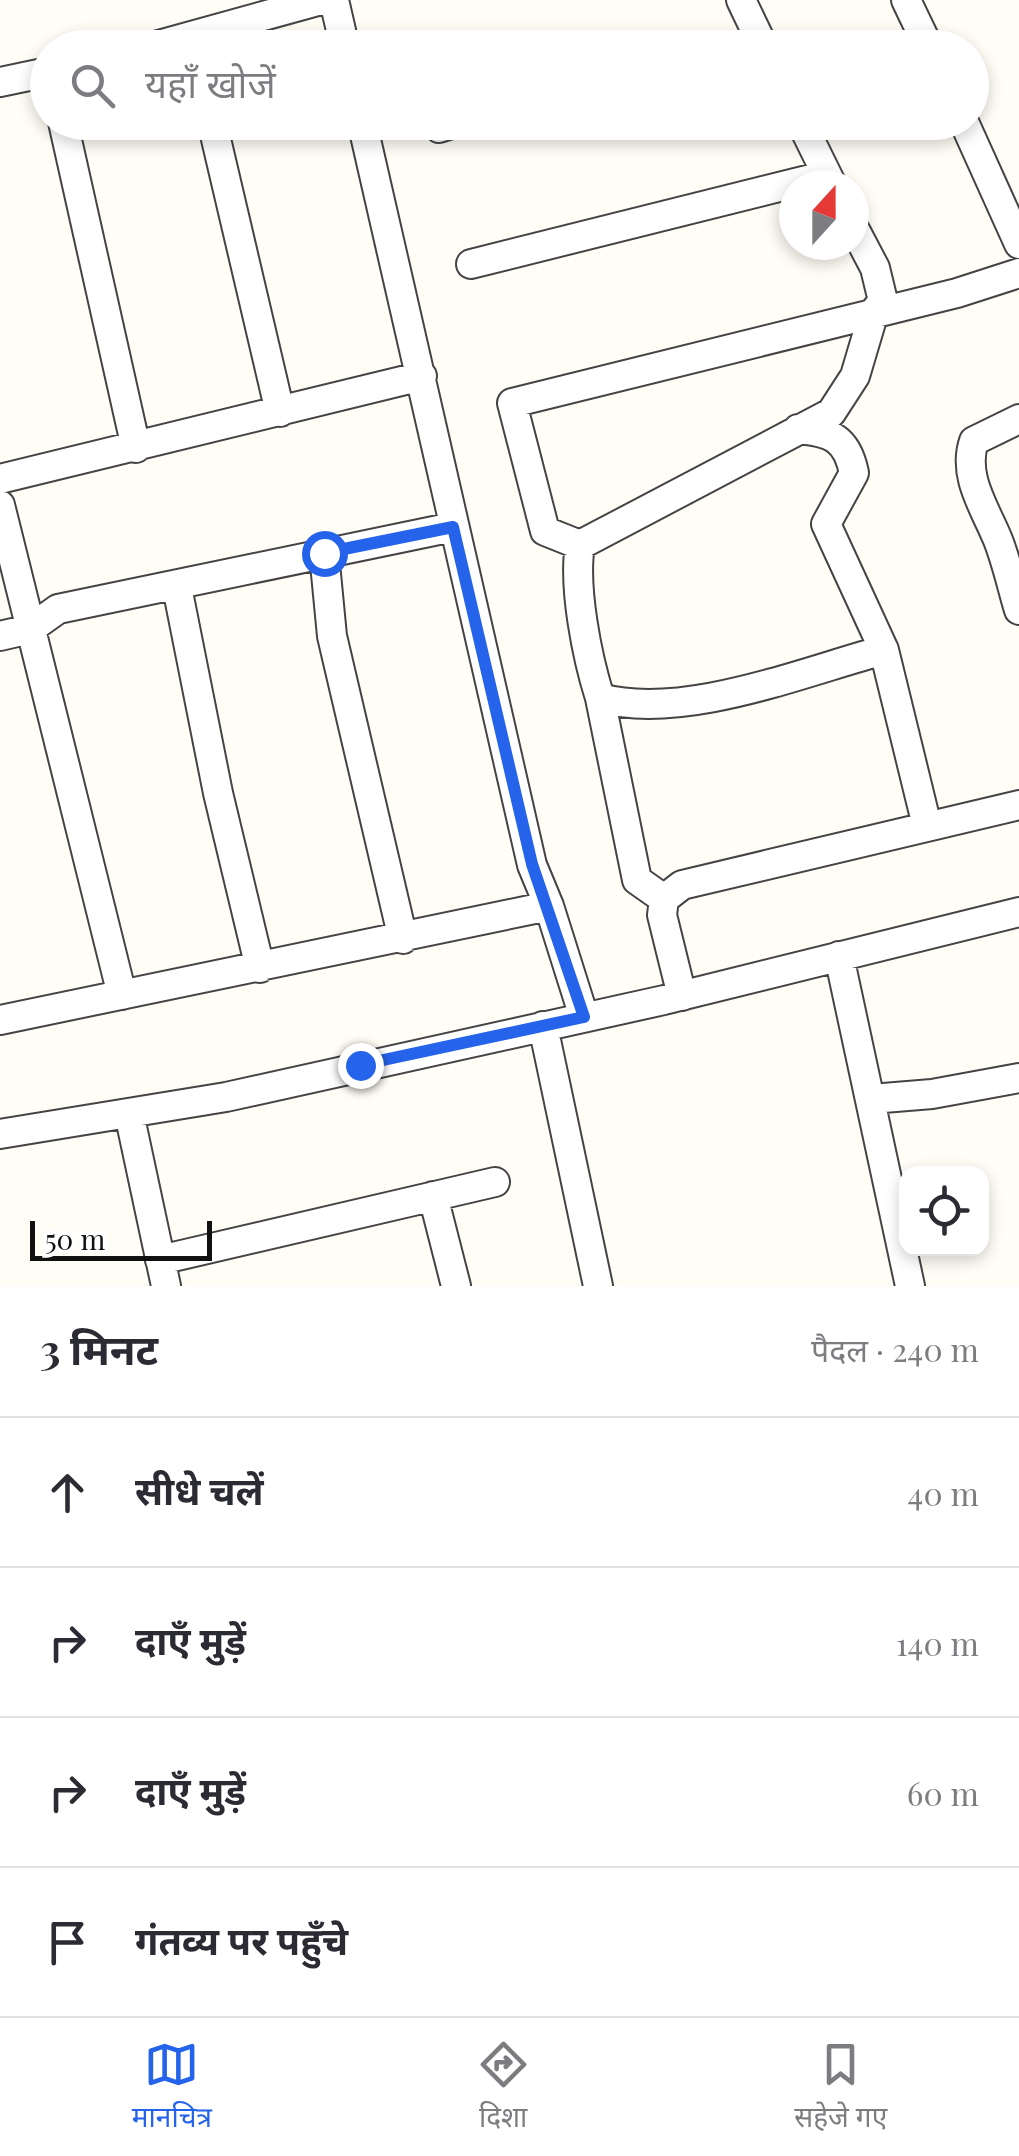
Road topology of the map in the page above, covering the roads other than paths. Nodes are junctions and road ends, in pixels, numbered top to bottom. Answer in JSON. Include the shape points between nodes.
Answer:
{"nodes":[{"id":1,"x":321,"y":0,"type":"edge"},
{"id":2,"x":334,"y":0,"type":"edge"},
{"id":3,"x":741,"y":0,"type":"edge"},
{"id":4,"x":906,"y":0,"type":"edge"},
{"id":5,"x":228,"y":30,"type":"edge"},
{"id":6,"x":341,"y":30,"type":"edge"},
{"id":7,"x":751,"y":30,"type":"edge"},
{"id":8,"x":920,"y":30,"type":"edge"},
{"id":9,"x":30,"y":76,"type":"edge"},
{"id":10,"x":0,"y":82,"type":"edge"},
{"id":11,"x":67,"y":140,"type":"edge"},
{"id":12,"x":216,"y":140,"type":"edge"},
{"id":13,"x":366,"y":140,"type":"edge"},
{"id":14,"x":810,"y":140,"type":"edge"},
{"id":15,"x":972,"y":140,"type":"edge"},
{"id":16,"x":825,"y":170,"type":"edge"},
{"id":17,"x":779,"y":192,"type":"edge"},
{"id":18,"x":1019,"y":244,"type":"edge"},
{"id":19,"x":868,"y":260,"type":"edge"},
{"id":20,"x":471,"y":264,"type":"dead end"},
{"id":21,"x":1019,"y":273,"type":"edge"},
{"id":22,"x":874,"y":312,"type":"junction"},
{"id":23,"x":422,"y":376,"type":"junction"},
{"id":24,"x":280,"y":412,"type":"junction"},
{"id":25,"x":1019,"y":419,"type":"edge"},
{"id":26,"x":798,"y":430,"type":"junction"},
{"id":27,"x":136,"y":448,"type":"junction"},
{"id":28,"x":0,"y":479,"type":"edge"},
{"id":29,"x":0,"y":506,"type":"edge"},
{"id":30,"x":453,"y":527,"type":"junction"},
{"id":31,"x":580,"y":545,"type":"junction"},
{"id":32,"x":324,"y":553,"type":"junction"},
{"id":33,"x":177,"y":586,"type":"junction"},
{"id":34,"x":1019,"y":610,"type":"edge"},
{"id":35,"x":30,"y":629,"type":"junction"},
{"id":36,"x":0,"y":636,"type":"edge"},
{"id":37,"x":884,"y":650,"type":"junction"},
{"id":38,"x":600,"y":698,"type":"junction"},
{"id":39,"x":1019,"y":805,"type":"edge"},
{"id":40,"x":927,"y":826,"type":"junction"},
{"id":41,"x":664,"y":899,"type":"junction"},
{"id":42,"x":549,"y":906,"type":"junction"},
{"id":43,"x":1019,"y":912,"type":"edge"},
{"id":44,"x":403,"y":939,"type":"junction"},
{"id":45,"x":839,"y":956,"type":"junction"},
{"id":46,"x":260,"y":968,"type":"junction"},
{"id":47,"x":122,"y":995,"type":"junction"},
{"id":48,"x":682,"y":996,"type":"junction"},
{"id":49,"x":584,"y":1017,"type":"junction"},
{"id":50,"x":0,"y":1020,"type":"edge"},
{"id":51,"x":543,"y":1026,"type":"junction"},
{"id":52,"x":1018,"y":1085,"type":"edge"},
{"id":53,"x":871,"y":1099,"type":"junction"},
{"id":54,"x":129,"y":1113,"type":"junction"},
{"id":55,"x":0,"y":1134,"type":"edge"},
{"id":56,"x":495,"y":1182,"type":"dead end"},
{"id":57,"x":434,"y":1196,"type":"junction"},
{"id":58,"x":164,"y":1273,"type":"edge"},
{"id":59,"x":456,"y":1286,"type":"edge"},
{"id":60,"x":598,"y":1286,"type":"edge"},
{"id":61,"x":910,"y":1286,"type":"edge"}],
"edges":[{"from":1,"to":5,"type":"street"},
{"from":2,"to":6,"type":"street"},
{"from":3,"to":7,"type":"street"},
{"from":4,"to":8,"type":"street"},
{"from":9,"to":10,"type":"street"},
{"from":11,"to":27,"type":"street"},
{"from":12,"to":24,"type":"street"},
{"from":13,"to":23,"type":"street"},
{"from":14,"to":16,"type":"street"},
{"from":15,"to":18,"type":"street"},
{"from":17,"to":20,"type":"street"},
{"from":19,"to":22,"type":"street","via":[[882,301]]},
{"from":21,"to":22,"type":"street"},
{"from":22,"to":26,"type":"street","via":[[855,376],[831,413]]},
{"from":22,"to":31,"type":"street","via":[[512,403],[545,531]]},
{"from":23,"to":24,"type":"street"},
{"from":23,"to":30,"type":"street"},
{"from":24,"to":27,"type":"street"},
{"from":25,"to":34,"type":"street","via":[[974,441],[969,456]]},
{"from":26,"to":31,"type":"street"},
{"from":26,"to":37,"type":"street","via":[[828,432],[849,448],[854,473],[826,524]]},
{"from":27,"to":28,"type":"street"},
{"from":29,"to":35,"type":"street"},
{"from":30,"to":32,"type":"street"},
{"from":30,"to":42,"type":"street","via":[[532,864]]},
{"from":31,"to":38,"type":"street","via":[[576,567]]},
{"from":32,"to":33,"type":"street"},
{"from":32,"to":44,"type":"street","via":[[332,636]]},
{"from":33,"to":35,"type":"street","via":[[58,609]]},
{"from":33,"to":46,"type":"street"},
{"from":35,"to":36,"type":"street"},
{"from":35,"to":47,"type":"street"},
{"from":37,"to":38,"type":"street","via":[[700,699],[628,706]]},
{"from":37,"to":40,"type":"street"},
{"from":38,"to":41,"type":"street","via":[[637,880]]},
{"from":39,"to":40,"type":"street"},
{"from":40,"to":41,"type":"street","via":[[682,885]]},
{"from":41,"to":48,"type":"street"},
{"from":42,"to":44,"type":"street"},
{"from":42,"to":49,"type":"street"},
{"from":43,"to":45,"type":"street"},
{"from":44,"to":46,"type":"street"},
{"from":45,"to":48,"type":"street"},
{"from":45,"to":53,"type":"street"},
{"from":46,"to":47,"type":"street"},
{"from":47,"to":50,"type":"street"},
{"from":48,"to":49,"type":"street"},
{"from":49,"to":51,"type":"street"},
{"from":51,"to":54,"type":"street"},
{"from":51,"to":60,"type":"street"},
{"from":52,"to":53,"type":"street"},
{"from":53,"to":61,"type":"street"},
{"from":54,"to":55,"type":"street"},
{"from":54,"to":58,"type":"street"},
{"from":56,"to":57,"type":"street"},
{"from":57,"to":58,"type":"street"},
{"from":57,"to":59,"type":"street"}]}
